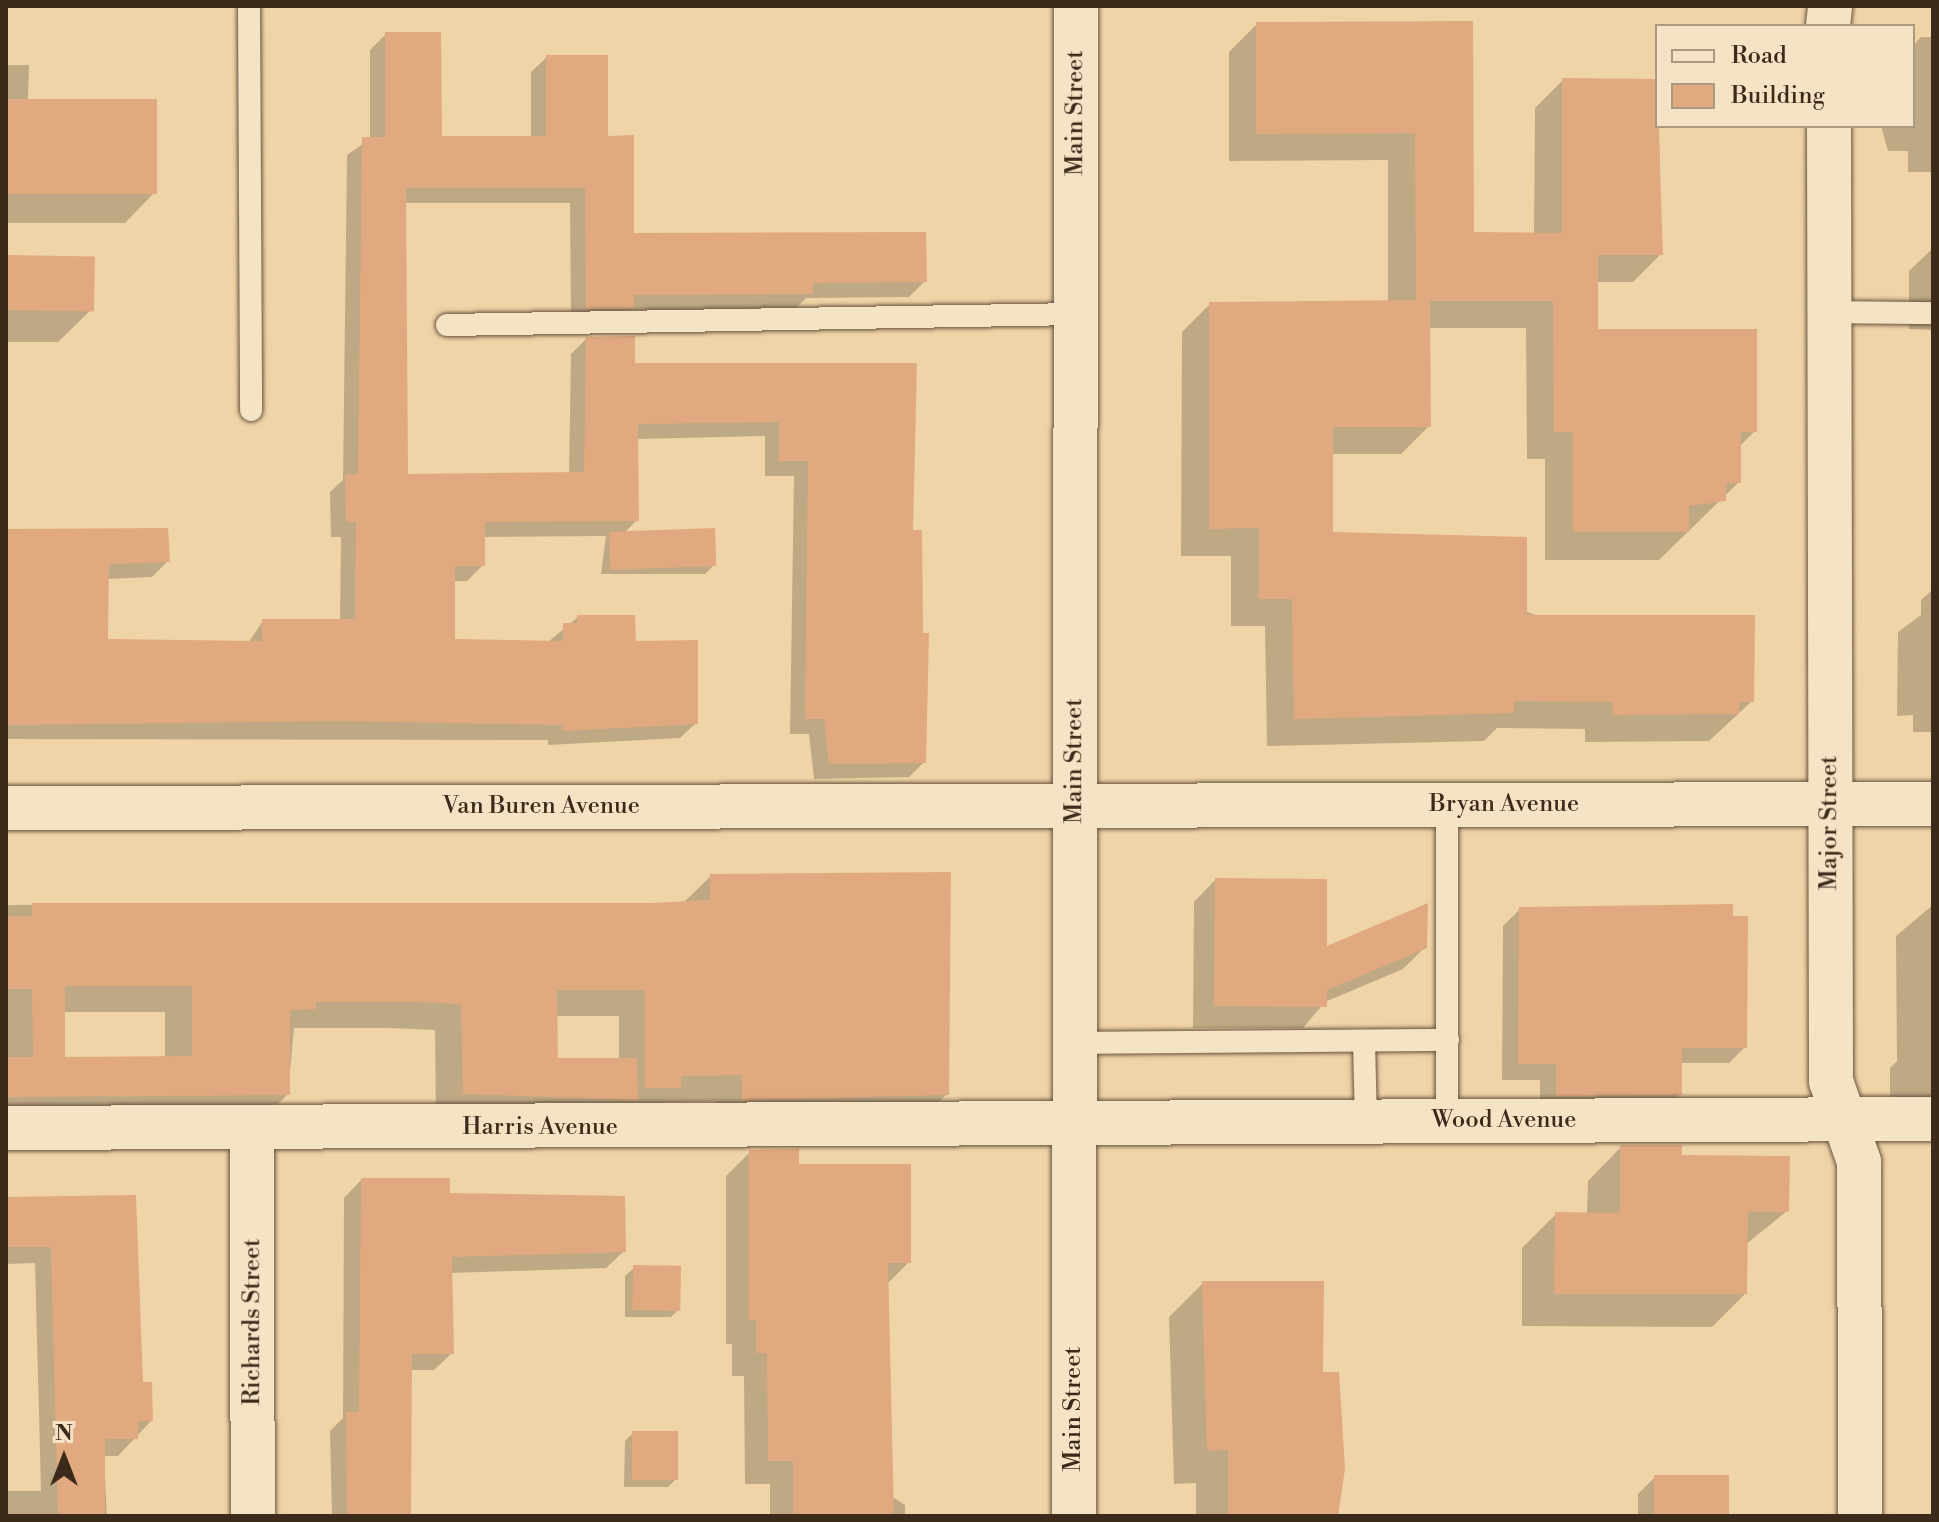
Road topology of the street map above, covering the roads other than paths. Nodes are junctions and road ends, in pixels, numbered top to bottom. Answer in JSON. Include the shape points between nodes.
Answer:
{"nodes":[{"id":1,"x":249,"y":6,"type":"edge"},
{"id":2,"x":1076,"y":6,"type":"edge"},
{"id":3,"x":1829,"y":128,"type":"edge"},
{"id":4,"x":1829,"y":312,"type":"junction"},
{"id":5,"x":1933,"y":313,"type":"edge"},
{"id":6,"x":1076,"y":314,"type":"junction"},
{"id":7,"x":447,"y":325,"type":"dead end"},
{"id":8,"x":251,"y":410,"type":"dead end"},
{"id":9,"x":1830,"y":804,"type":"junction"},
{"id":10,"x":1933,"y":804,"type":"edge"},
{"id":11,"x":1447,"y":805,"type":"junction"},
{"id":12,"x":1075,"y":806,"type":"junction"},
{"id":13,"x":6,"y":808,"type":"edge"},
{"id":14,"x":1448,"y":1040,"type":"junction"},
{"id":15,"x":1364,"y":1041,"type":"junction"},
{"id":16,"x":1075,"y":1043,"type":"junction"},
{"id":17,"x":1844,"y":1119,"type":"junction"},
{"id":18,"x":1933,"y":1119,"type":"edge"},
{"id":19,"x":1366,"y":1122,"type":"junction"},
{"id":20,"x":1447,"y":1122,"type":"junction"},
{"id":21,"x":1075,"y":1124,"type":"junction"},
{"id":22,"x":6,"y":1128,"type":"edge"},
{"id":23,"x":252,"y":1128,"type":"junction"},
{"id":24,"x":253,"y":1516,"type":"edge"},
{"id":25,"x":1074,"y":1516,"type":"edge"},
{"id":26,"x":1860,"y":1516,"type":"edge"}],
"edges":[{"from":1,"to":8,"type":"lane"},
{"from":2,"to":6,"type":"street","name":"Main Street"},
{"from":3,"to":4,"type":"street","name":"Major Street"},
{"from":4,"to":5,"type":"lane"},
{"from":4,"to":9,"type":"street","name":"Major Street"},
{"from":6,"to":7,"type":"lane"},
{"from":6,"to":12,"type":"street","name":"Main Street"},
{"from":9,"to":10,"type":"street","name":"Bryan Avenue"},
{"from":9,"to":11,"type":"street","name":"Bryan Avenue"},
{"from":9,"to":17,"type":"street","name":"Major Street","via":[[1831,1081]]},
{"from":11,"to":12,"type":"street","name":"Bryan Avenue"},
{"from":11,"to":14,"type":"lane"},
{"from":12,"to":13,"type":"street","name":"Van Buren Avenue"},
{"from":12,"to":16,"type":"street","name":"Main Street"},
{"from":14,"to":15,"type":"lane"},
{"from":14,"to":20,"type":"lane"},
{"from":15,"to":16,"type":"lane"},
{"from":15,"to":19,"type":"lane"},
{"from":16,"to":21,"type":"street","name":"Main Street"},
{"from":17,"to":18,"type":"street","name":"Wood Avenue"},
{"from":17,"to":20,"type":"street","name":"Wood Avenue"},
{"from":17,"to":26,"type":"street","name":"Major Street","via":[[1859,1162]]},
{"from":19,"to":20,"type":"street","name":"Wood Avenue"},
{"from":19,"to":21,"type":"street","name":"Wood Avenue"},
{"from":21,"to":23,"type":"street","name":"Harris Avenue"},
{"from":21,"to":25,"type":"street","name":"Main Street"},
{"from":22,"to":23,"type":"street","name":"Harris Avenue"},
{"from":23,"to":24,"type":"street","name":"Richards Street"}]}
